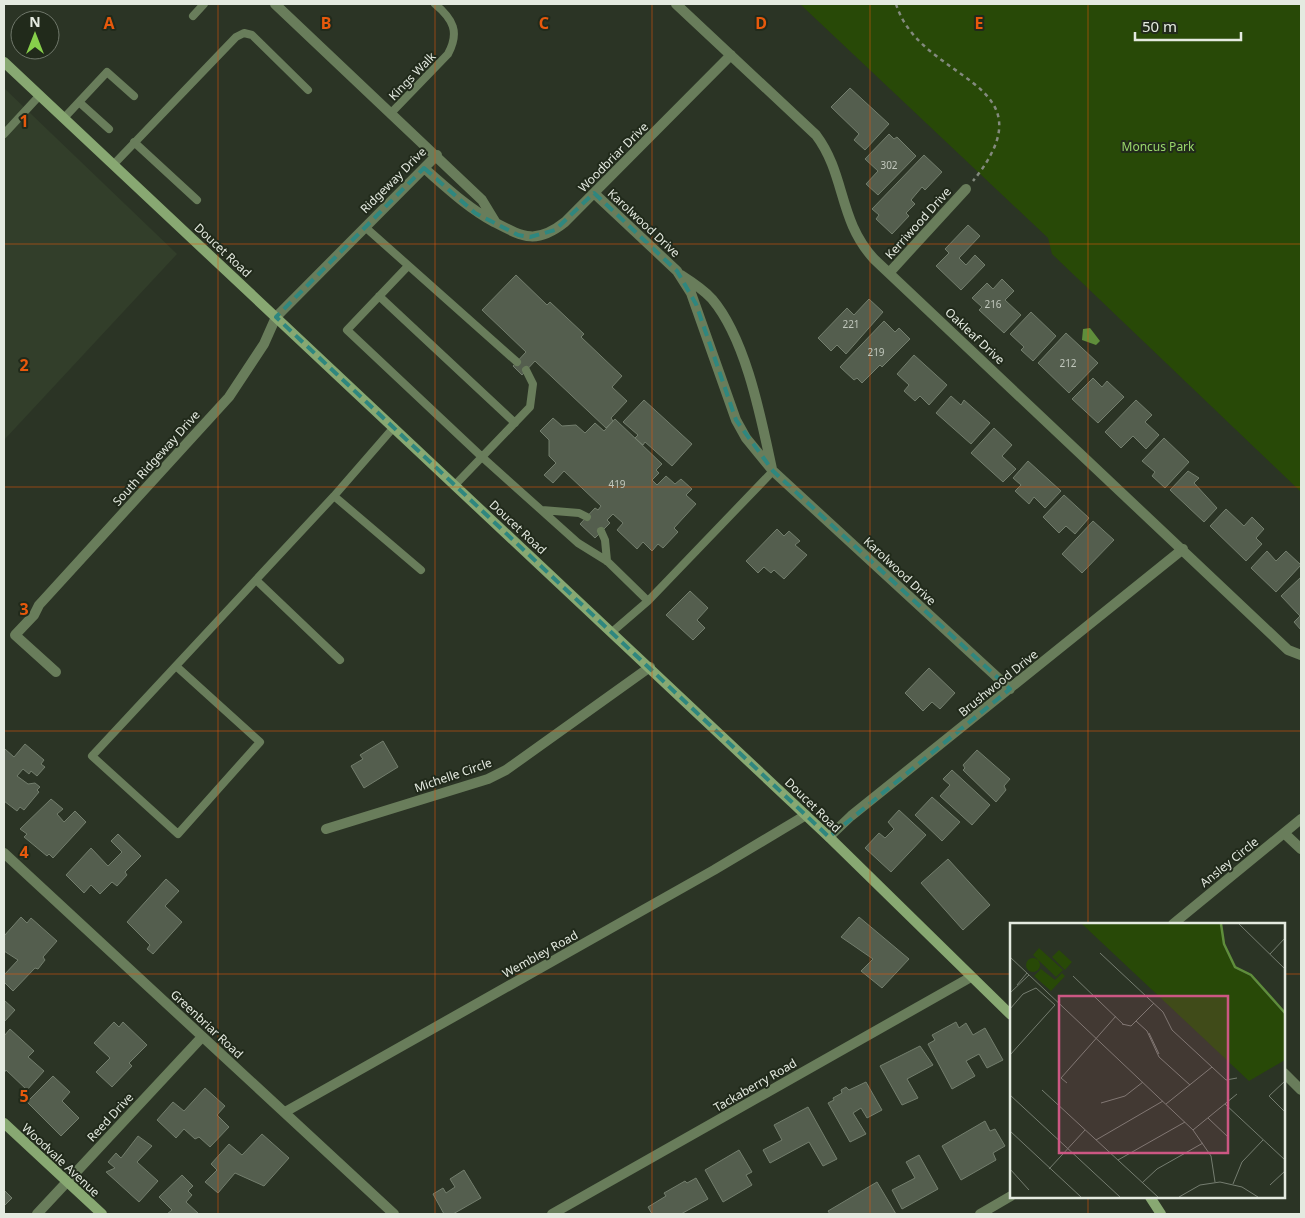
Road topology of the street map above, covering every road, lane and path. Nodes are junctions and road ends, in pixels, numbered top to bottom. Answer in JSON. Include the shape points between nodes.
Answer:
{"nodes":[{"id":1,"x":204,"y":4,"type":"edge"},
{"id":2,"x":275,"y":4,"type":"edge"},
{"id":3,"x":435,"y":4,"type":"edge"},
{"id":4,"x":676,"y":4,"type":"edge"},
{"id":5,"x":896,"y":4,"type":"edge"},
{"id":6,"x":193,"y":16,"type":"dead end"},
{"id":7,"x":731,"y":55,"type":"junction"},
{"id":8,"x":4,"y":62,"type":"edge"},
{"id":9,"x":308,"y":90,"type":"dead end"},
{"id":10,"x":40,"y":95,"type":"junction"},
{"id":11,"x":134,"y":96,"type":"dead end"},
{"id":12,"x":79,"y":102,"type":"junction"},
{"id":13,"x":392,"y":112,"type":"junction"},
{"id":14,"x":64,"y":118,"type":"junction"},
{"id":15,"x":109,"y":129,"type":"dead end"},
{"id":16,"x":4,"y":134,"type":"edge"},
{"id":17,"x":134,"y":142,"type":"junction"},
{"id":18,"x":437,"y":155,"type":"junction"},
{"id":19,"x":114,"y":164,"type":"junction"},
{"id":20,"x":424,"y":168,"type":"junction"},
{"id":21,"x":966,"y":189,"type":"joint"},
{"id":22,"x":594,"y":193,"type":"junction"},
{"id":23,"x":197,"y":200,"type":"dead end"},
{"id":24,"x":497,"y":223,"type":"junction"},
{"id":25,"x":365,"y":227,"type":"junction"},
{"id":26,"x":408,"y":266,"type":"junction"},
{"id":27,"x":677,"y":271,"type":"junction"},
{"id":28,"x":889,"y":273,"type":"junction"},
{"id":29,"x":379,"y":296,"type":"junction"},
{"id":30,"x":276,"y":317,"type":"junction"},
{"id":31,"x":517,"y":362,"type":"dead end"},
{"id":32,"x":526,"y":370,"type":"dead end"},
{"id":33,"x":515,"y":423,"type":"junction"},
{"id":34,"x":394,"y":428,"type":"junction"},
{"id":35,"x":482,"y":456,"type":"junction"},
{"id":36,"x":773,"y":471,"type":"junction"},
{"id":37,"x":455,"y":485,"type":"junction"},
{"id":38,"x":334,"y":496,"type":"junction"},
{"id":39,"x":542,"y":510,"type":"junction"},
{"id":40,"x":586,"y":516,"type":"dead end"},
{"id":41,"x":601,"y":531,"type":"dead end"},
{"id":42,"x":1183,"y":549,"type":"junction"},
{"id":43,"x":607,"y":561,"type":"junction"},
{"id":44,"x":421,"y":570,"type":"dead end"},
{"id":45,"x":256,"y":580,"type":"junction"},
{"id":46,"x":648,"y":601,"type":"junction"},
{"id":47,"x":612,"y":632,"type":"junction"},
{"id":48,"x":1301,"y":655,"type":"edge"},
{"id":49,"x":340,"y":660,"type":"dead end"},
{"id":50,"x":176,"y":666,"type":"junction"},
{"id":51,"x":650,"y":668,"type":"junction"},
{"id":52,"x":56,"y":672,"type":"dead end"},
{"id":53,"x":1010,"y":689,"type":"junction"},
{"id":54,"x":806,"y":815,"type":"junction"},
{"id":55,"x":1301,"y":819,"type":"edge"},
{"id":56,"x":326,"y":829,"type":"dead end"},
{"id":57,"x":1284,"y":833,"type":"junction"},
{"id":58,"x":829,"y":837,"type":"junction"},
{"id":59,"x":1301,"y":849,"type":"edge"},
{"id":60,"x":4,"y":853,"type":"edge"},
{"id":61,"x":1174,"y":923,"type":"edge"},
{"id":62,"x":971,"y":977,"type":"junction"},
{"id":63,"x":1010,"y":1014,"type":"edge"},
{"id":64,"x":202,"y":1037,"type":"junction"},
{"id":65,"x":1285,"y":1074,"type":"edge"},
{"id":66,"x":1301,"y":1090,"type":"edge"},
{"id":67,"x":285,"y":1112,"type":"junction"},
{"id":68,"x":4,"y":1123,"type":"edge"},
{"id":69,"x":67,"y":1182,"type":"junction"},
{"id":70,"x":1010,"y":1197,"type":"edge"},
{"id":71,"x":1151,"y":1198,"type":"edge"},
{"id":72,"x":37,"y":1214,"type":"edge"},
{"id":73,"x":102,"y":1214,"type":"edge"},
{"id":74,"x":394,"y":1214,"type":"edge"},
{"id":75,"x":552,"y":1214,"type":"edge"},
{"id":76,"x":980,"y":1214,"type":"edge"},
{"id":77,"x":1160,"y":1214,"type":"edge"}],
"edges":[{"from":1,"to":6,"type":"lane"},
{"from":2,"to":13,"type":"street","name":"Ridgeway Drive"},
{"from":3,"to":13,"type":"lane","name":"Kings Walk","via":[[452,22],[455,32],[453,46]]},
{"from":4,"to":7,"type":"street","name":"Oakleaf Drive"},
{"from":5,"to":21,"type":"path","via":[[912,34],[937,58],[973,82],[1000,117],[1000,136],[993,154]]},
{"from":7,"to":22,"type":"street","name":"Woodbriar Drive"},
{"from":7,"to":28,"type":"street","name":"Oakleaf Drive","via":[[804,122],[821,142],[837,175],[850,225],[864,249]]},
{"from":8,"to":10,"type":"street","name":"Doucet Road"},
{"from":9,"to":17,"type":"lane","via":[[252,35],[244,33],[236,37]]},
{"from":10,"to":14,"type":"street","name":"Doucet Road"},
{"from":10,"to":16,"type":"lane"},
{"from":11,"to":12,"type":"lane","via":[[107,72]]},
{"from":12,"to":14,"type":"lane"},
{"from":12,"to":15,"type":"lane"},
{"from":13,"to":18,"type":"street","name":"Ridgeway Drive"},
{"from":14,"to":19,"type":"street","name":"Doucet Road"},
{"from":17,"to":19,"type":"lane"},
{"from":17,"to":23,"type":"lane"},
{"from":18,"to":20,"type":"street","name":"Ridgeway Drive"},
{"from":18,"to":24,"type":"street","name":"Woodbriar Drive","via":[[482,200]]},
{"from":19,"to":30,"type":"street","name":"Doucet Road"},
{"from":20,"to":24,"type":"street","name":"Woodbriar Drive","via":[[475,213]]},
{"from":20,"to":25,"type":"street","name":"Ridgeway Drive"},
{"from":21,"to":28,"type":"street","name":"Kerriwood Drive"},
{"from":22,"to":24,"type":"street","name":"Woodbriar Drive","via":[[565,222],[543,235],[518,235]]},
{"from":22,"to":27,"type":"street","name":"Karolwood Drive"},
{"from":25,"to":26,"type":"lane"},
{"from":25,"to":30,"type":"street","name":"Ridgeway Drive"},
{"from":26,"to":29,"type":"lane"},
{"from":26,"to":31,"type":"lane"},
{"from":27,"to":36,"type":"street","name":"Karolwood Drive","via":[[696,304],[736,420]]},
{"from":27,"to":36,"type":"street","name":"Karolwood Drive","via":[[705,292],[728,324],[752,384]]},
{"from":28,"to":42,"type":"street","name":"Oakleaf Drive"},
{"from":29,"to":33,"type":"lane"},
{"from":29,"to":35,"type":"lane","via":[[347,330]]},
{"from":30,"to":34,"type":"street","name":"Doucet Road"},
{"from":30,"to":52,"type":"street","name":"South Ridgeway Drive","via":[[264,344],[229,397],[15,635]]},
{"from":32,"to":33,"type":"lane","via":[[533,384],[533,400]]},
{"from":33,"to":35,"type":"lane"},
{"from":34,"to":37,"type":"street","name":"Doucet Road"},
{"from":34,"to":38,"type":"lane"},
{"from":35,"to":37,"type":"lane"},
{"from":35,"to":39,"type":"lane"},
{"from":36,"to":46,"type":"lane"},
{"from":36,"to":53,"type":"street","name":"Karolwood Drive"},
{"from":37,"to":47,"type":"street","name":"Doucet Road"},
{"from":38,"to":44,"type":"lane"},
{"from":38,"to":45,"type":"lane"},
{"from":39,"to":40,"type":"lane"},
{"from":39,"to":43,"type":"lane","via":[[578,542]]},
{"from":41,"to":43,"type":"lane"},
{"from":42,"to":48,"type":"street","name":"Oakleaf Drive","via":[[1288,650]]},
{"from":42,"to":53,"type":"street","name":"Brushwood Drive"},
{"from":43,"to":46,"type":"lane"},
{"from":45,"to":49,"type":"lane"},
{"from":45,"to":50,"type":"lane"},
{"from":46,"to":47,"type":"lane"},
{"from":47,"to":51,"type":"street","name":"Doucet Road"},
{"from":50,"to":50,"type":"lane","via":[[92,756],[178,834],[260,742]]},
{"from":51,"to":54,"type":"street","name":"Doucet Road"},
{"from":51,"to":56,"type":"street","name":"Michelle Circle","via":[[488,779]]},
{"from":53,"to":58,"type":"street","name":"Brushwood Drive"},
{"from":54,"to":58,"type":"street","name":"Doucet Road"},
{"from":54,"to":67,"type":"street","name":"Wembley Road"},
{"from":55,"to":57,"type":"street","name":"Ansley Circle"},
{"from":57,"to":59,"type":"street"},
{"from":57,"to":61,"type":"street","name":"Ansley Circle"},
{"from":58,"to":62,"type":"street","name":"Doucet Road"},
{"from":60,"to":64,"type":"street","name":"Greenbriar Road"},
{"from":62,"to":63,"type":"street","name":"Doucet Road"},
{"from":62,"to":75,"type":"street","name":"Tackaberry Road"},
{"from":64,"to":67,"type":"street","name":"Greenbriar Road"},
{"from":64,"to":69,"type":"street","name":"Reed Drive"},
{"from":65,"to":66,"type":"street"},
{"from":67,"to":74,"type":"street","name":"Greenbriar Road"},
{"from":68,"to":69,"type":"street","name":"Woodvale Avenue"},
{"from":69,"to":72,"type":"street","name":"Reed Drive"},
{"from":69,"to":73,"type":"street","name":"Woodvale Avenue"},
{"from":70,"to":76,"type":"street"},
{"from":71,"to":77,"type":"street"}]}
